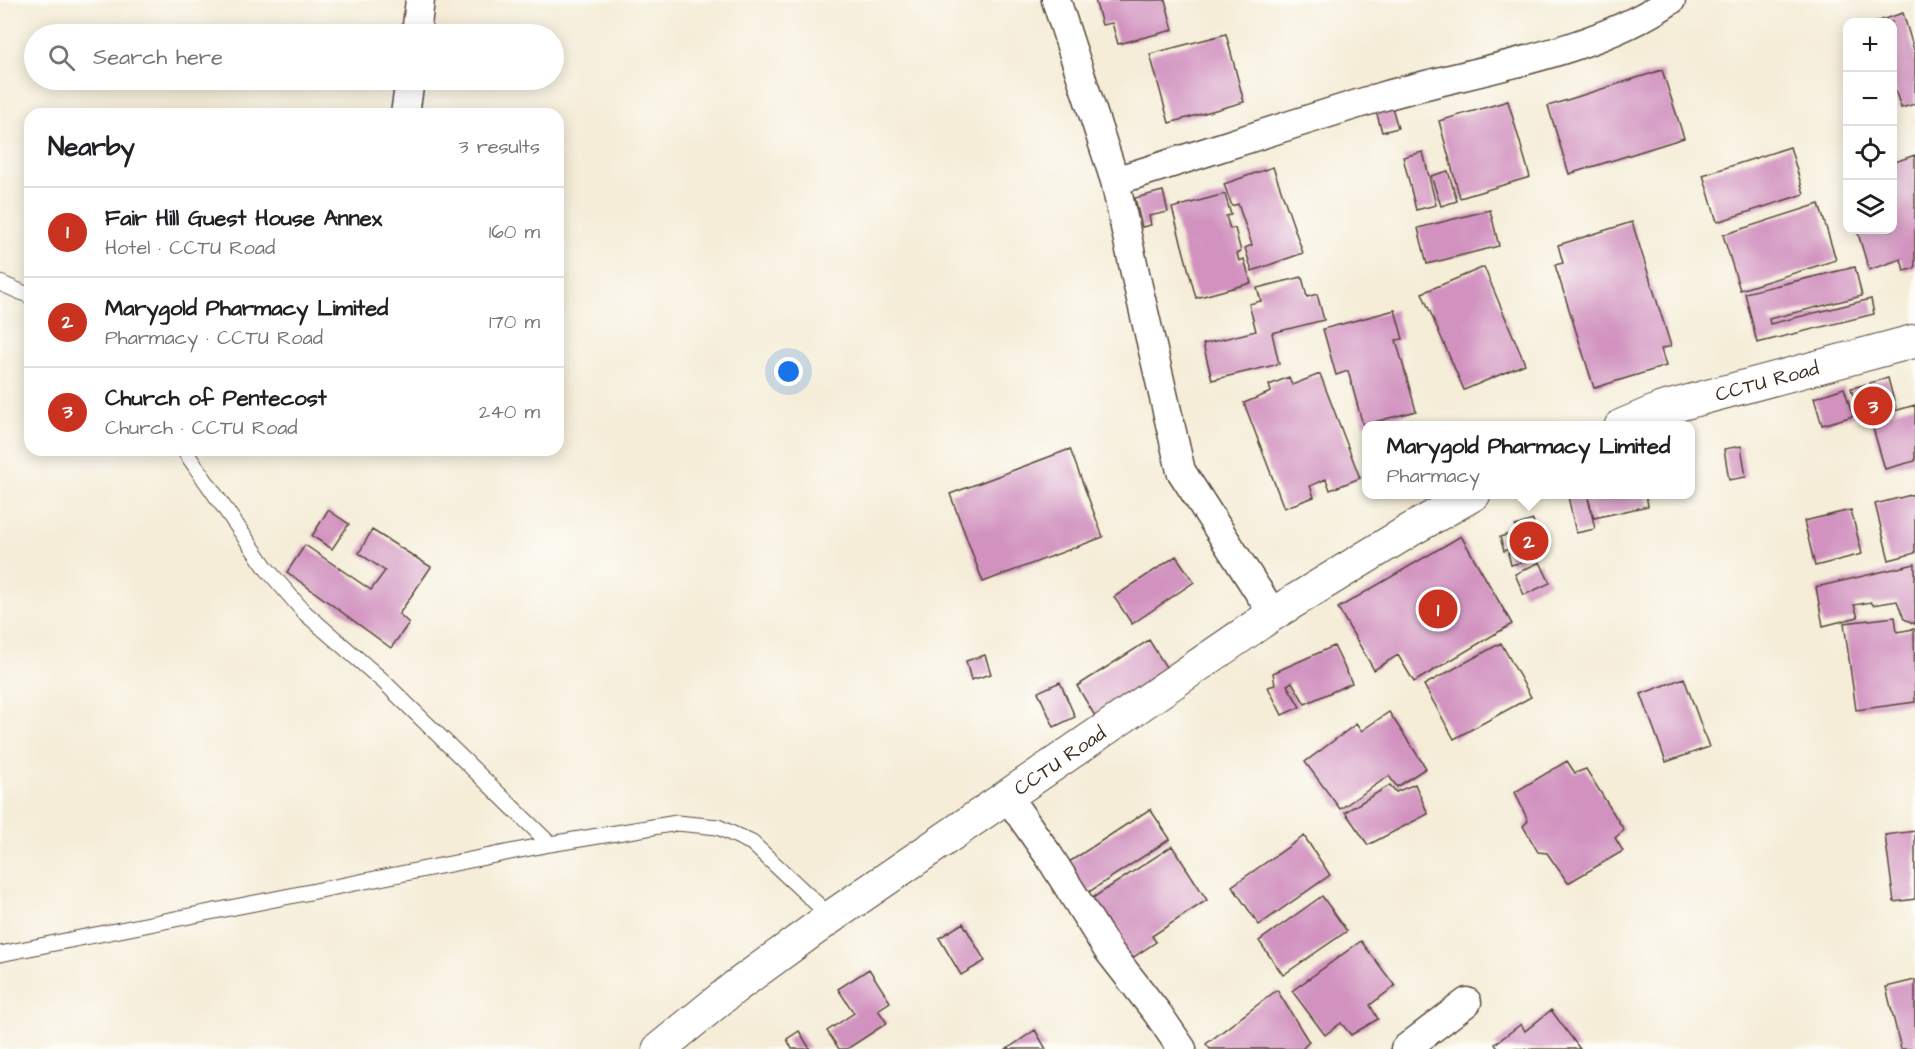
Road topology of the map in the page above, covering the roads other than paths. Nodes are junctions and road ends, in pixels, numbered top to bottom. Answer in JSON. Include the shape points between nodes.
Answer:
{"nodes":[{"id":1,"x":420,"y":0,"type":"edge"},
{"id":2,"x":1056,"y":0,"type":"edge"},
{"id":3,"x":1671,"y":0,"type":"edge"},
{"id":4,"x":417,"y":24,"type":"edge"},
{"id":5,"x":409,"y":90,"type":"edge"},
{"id":6,"x":406,"y":108,"type":"edge"},
{"id":7,"x":1115,"y":181,"type":"junction"},
{"id":8,"x":0,"y":284,"type":"edge"},
{"id":9,"x":24,"y":294,"type":"edge"},
{"id":10,"x":1915,"y":341,"type":"edge"},
{"id":11,"x":1633,"y":421,"type":"edge"},
{"id":12,"x":188,"y":456,"type":"edge"},
{"id":13,"x":1467,"y":499,"type":"edge"},
{"id":14,"x":1273,"y":614,"type":"junction"},
{"id":15,"x":1007,"y":796,"type":"junction"},
{"id":16,"x":550,"y":844,"type":"junction"},
{"id":17,"x":831,"y":917,"type":"junction"},
{"id":18,"x":0,"y":954,"type":"edge"},
{"id":19,"x":1467,"y":1002,"type":"dead end"},
{"id":20,"x":659,"y":1049,"type":"edge"},
{"id":21,"x":1182,"y":1049,"type":"edge"},
{"id":22,"x":1405,"y":1049,"type":"edge"}],
"edges":[{"from":1,"to":4,"type":"street"},
{"from":2,"to":7,"type":"street"},
{"from":3,"to":7,"type":"street","via":[[1634,22],[1567,48],[1384,96]]},
{"from":5,"to":6,"type":"street"},
{"from":7,"to":14,"type":"street","via":[[1181,471]]},
{"from":8,"to":9,"type":"lane"},
{"from":10,"to":11,"type":"street","name":"CCTU Road","via":[[1661,409]]},
{"from":12,"to":16,"type":"lane","via":[[267,569],[304,612],[383,681]]},
{"from":13,"to":14,"type":"street","name":"CCTU Road"},
{"from":14,"to":15,"type":"street","name":"CCTU Road"},
{"from":15,"to":17,"type":"street","name":"CCTU Road"},
{"from":15,"to":21,"type":"street","via":[[1108,950]]},
{"from":16,"to":17,"type":"lane","via":[[677,823],[718,827],[752,843]]},
{"from":16,"to":18,"type":"lane"},
{"from":17,"to":20,"type":"street","name":"CCTU Road"},
{"from":19,"to":22,"type":"street"}]}
